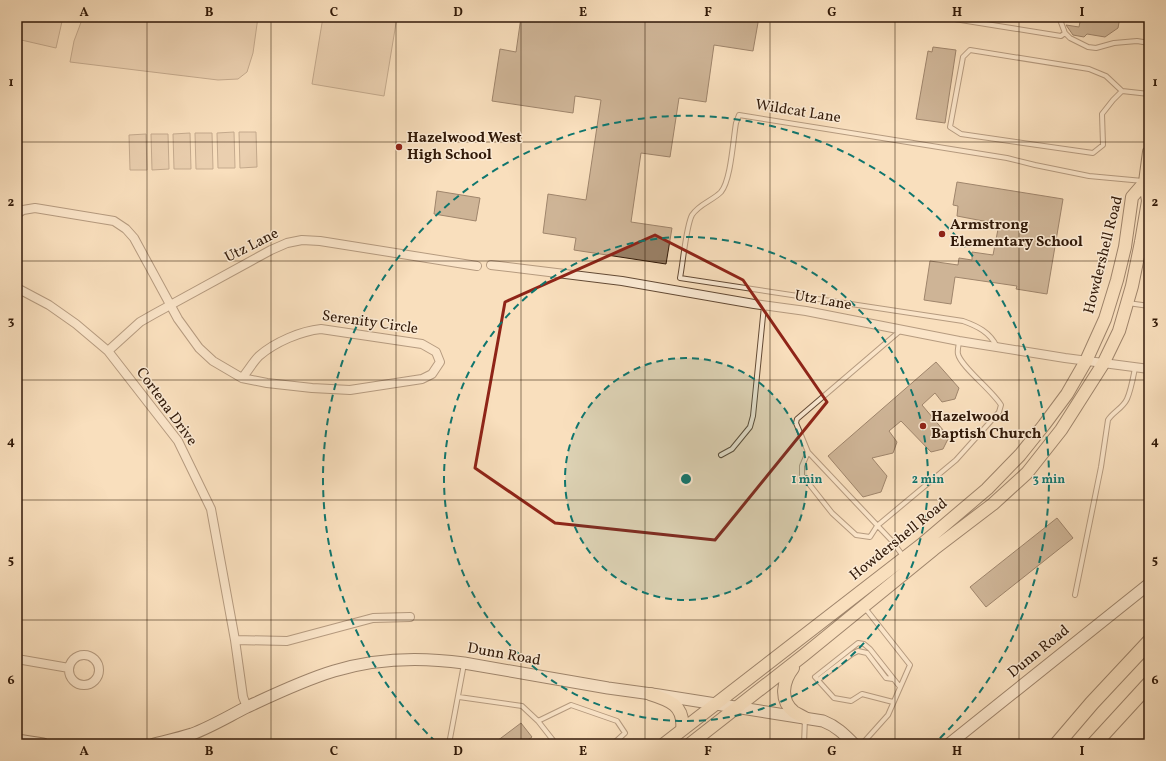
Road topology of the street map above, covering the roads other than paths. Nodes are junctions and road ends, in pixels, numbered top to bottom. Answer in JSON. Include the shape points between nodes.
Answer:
{"nodes":[{"id":1,"x":942,"y":17,"type":"edge"},
{"id":2,"x":980,"y":17,"type":"edge"},
{"id":3,"x":1059,"y":17,"type":"edge"},
{"id":4,"x":977,"y":23,"type":"junction"},
{"id":5,"x":1065,"y":33,"type":"junction"},
{"id":6,"x":1149,"y":43,"type":"edge"},
{"id":7,"x":1122,"y":91,"type":"junction"},
{"id":8,"x":1149,"y":94,"type":"edge"},
{"id":9,"x":1149,"y":152,"type":"edge"},
{"id":10,"x":1147,"y":182,"type":"edge"},
{"id":11,"x":17,"y":214,"type":"edge"},
{"id":12,"x":1145,"y":243,"type":"edge"},
{"id":13,"x":491,"y":265,"type":"dead end"},
{"id":14,"x":477,"y":266,"type":"dead end"},
{"id":15,"x":17,"y":288,"type":"edge"},
{"id":16,"x":1127,"y":303,"type":"junction"},
{"id":17,"x":170,"y":304,"type":"junction"},
{"id":18,"x":764,"y":306,"type":"junction"},
{"id":19,"x":1149,"y":306,"type":"edge"},
{"id":20,"x":902,"y":330,"type":"junction"},
{"id":21,"x":959,"y":341,"type":"junction"},
{"id":22,"x":997,"y":348,"type":"junction"},
{"id":23,"x":108,"y":351,"type":"junction"},
{"id":24,"x":1086,"y":361,"type":"junction"},
{"id":25,"x":1103,"y":364,"type":"junction"},
{"id":26,"x":1135,"y":368,"type":"junction"},
{"id":27,"x":1149,"y":370,"type":"edge"},
{"id":28,"x":242,"y":378,"type":"junction"},
{"id":29,"x":808,"y":452,"type":"junction"},
{"id":30,"x":721,"y":455,"type":"dead end"},
{"id":31,"x":877,"y":526,"type":"junction"},
{"id":32,"x":905,"y":558,"type":"junction"},
{"id":33,"x":1149,"y":584,"type":"edge"},
{"id":34,"x":1075,"y":595,"type":"dead end"},
{"id":35,"x":864,"y":606,"type":"junction"},
{"id":36,"x":410,"y":617,"type":"dead end"},
{"id":37,"x":235,"y":640,"type":"junction"},
{"id":38,"x":1149,"y":642,"type":"edge"},
{"id":39,"x":804,"y":655,"type":"junction"},
{"id":40,"x":17,"y":659,"type":"edge"},
{"id":41,"x":464,"y":663,"type":"junction"},
{"id":42,"x":69,"y":668,"type":"dead end"},
{"id":43,"x":893,"y":678,"type":"junction"},
{"id":44,"x":818,"y":680,"type":"junction"},
{"id":45,"x":1149,"y":684,"type":"edge"},
{"id":46,"x":900,"y":687,"type":"junction"},
{"id":47,"x":650,"y":694,"type":"junction"},
{"id":48,"x":459,"y":697,"type":"junction"},
{"id":49,"x":893,"y":702,"type":"junction"},
{"id":50,"x":715,"y":704,"type":"junction"},
{"id":51,"x":247,"y":707,"type":"junction"},
{"id":52,"x":738,"y":707,"type":"junction"},
{"id":53,"x":805,"y":718,"type":"junction"},
{"id":54,"x":538,"y":721,"type":"junction"},
{"id":55,"x":682,"y":730,"type":"junction"},
{"id":56,"x":17,"y":740,"type":"edge"},
{"id":57,"x":554,"y":743,"type":"edge"},
{"id":58,"x":40,"y":744,"type":"edge"},
{"id":59,"x":43,"y":744,"type":"edge"},
{"id":60,"x":154,"y":744,"type":"edge"},
{"id":61,"x":449,"y":744,"type":"edge"},
{"id":62,"x":560,"y":744,"type":"edge"},
{"id":63,"x":613,"y":744,"type":"edge"},
{"id":64,"x":664,"y":744,"type":"edge"},
{"id":65,"x":690,"y":744,"type":"edge"},
{"id":66,"x":804,"y":744,"type":"edge"},
{"id":67,"x":854,"y":744,"type":"edge"},
{"id":68,"x":862,"y":744,"type":"edge"},
{"id":69,"x":949,"y":744,"type":"edge"},
{"id":70,"x":1057,"y":744,"type":"edge"},
{"id":71,"x":1094,"y":744,"type":"edge"}],
"edges":[{"from":1,"to":4,"type":"lane"},
{"from":2,"to":4,"type":"lane"},
{"from":3,"to":5,"type":"lane"},
{"from":4,"to":5,"type":"lane","via":[[1061,36]]},
{"from":5,"to":6,"type":"lane","via":[[1074,41],[1096,48],[1114,43]]},
{"from":7,"to":7,"type":"lane","via":[[1106,76],[1089,69],[970,50],[963,57],[950,127],[961,134],[1094,152],[1103,145],[1102,114]]},
{"from":7,"to":8,"type":"lane"},
{"from":9,"to":10,"type":"main road","name":"Howdershell Road"},
{"from":10,"to":12,"type":"main road","name":"Howdershell Road"},
{"from":10,"to":22,"type":"lane","name":"Wildcat Lane","via":[[1089,176],[1007,158],[739,115],[728,179],[721,192],[698,207],[692,215],[680,278],[963,322],[985,332],[993,339]]},
{"from":10,"to":24,"type":"main road","name":"Howdershell Road","via":[[1132,197],[1125,247],[1117,280],[1105,318]]},
{"from":11,"to":17,"type":"street","name":"Serenity Circle","via":[[35,208],[114,221],[134,238]]},
{"from":12,"to":16,"type":"main road","name":"Howdershell Road"},
{"from":13,"to":18,"type":"street","name":"Utz Lane","via":[[622,281]]},
{"from":14,"to":17,"type":"street","name":"Utz Lane","via":[[357,246],[302,240],[271,250]]},
{"from":15,"to":23,"type":"street","name":"Cortena Drive","via":[[76,324]]},
{"from":16,"to":19,"type":"lane"},
{"from":16,"to":25,"type":"main road","name":"Howdershell Road","via":[[1119,332]]},
{"from":17,"to":23,"type":"street","name":"Utz Lane","via":[[140,322]]},
{"from":17,"to":28,"type":"street","name":"Serenity Circle","via":[[199,348],[213,361]]},
{"from":18,"to":20,"type":"street","name":"Utz Lane","via":[[806,311]]},
{"from":18,"to":30,"type":"lane","via":[[750,427],[732,450]]},
{"from":20,"to":21,"type":"street","name":"Utz Lane"},
{"from":20,"to":29,"type":"lane","via":[[798,418],[796,423]]},
{"from":21,"to":22,"type":"street","name":"Utz Lane"},
{"from":21,"to":31,"type":"lane","via":[[958,354],[962,362],[997,398],[1001,406],[999,412],[956,460]]},
{"from":22,"to":24,"type":"street","name":"Utz Lane"},
{"from":23,"to":37,"type":"street","name":"Cortena Drive","via":[[178,441],[211,509]]},
{"from":24,"to":25,"type":"street","name":"Utz Lane"},
{"from":24,"to":32,"type":"main road","name":"Howdershell Road","via":[[1066,394],[1020,455],[987,489]]},
{"from":25,"to":26,"type":"street","name":"Utz Lane"},
{"from":25,"to":35,"type":"main road","name":"Howdershell Road","via":[[1061,430],[1027,473],[993,504],[934,548]]},
{"from":26,"to":27,"type":"street","name":"Utz Lane"},
{"from":26,"to":34,"type":"lane","via":[[1127,399],[1108,420]]},
{"from":28,"to":28,"type":"street","name":"Serenity Circle","via":[[267,383],[350,390],[422,379],[432,374],[440,362],[436,352],[422,344],[321,329],[307,330],[259,356]]},
{"from":29,"to":31,"type":"lane"},
{"from":29,"to":31,"type":"lane","via":[[802,466],[802,475],[832,513],[856,535],[870,537]]},
{"from":31,"to":32,"type":"lane"},
{"from":32,"to":50,"type":"main road","name":"Howdershell Road"},
{"from":33,"to":69,"type":"street","name":"Dunn Road"},
{"from":35,"to":39,"type":"main road","name":"Howdershell Road"},
{"from":35,"to":46,"type":"lane","via":[[910,665]]},
{"from":36,"to":37,"type":"street","via":[[373,618],[287,641]]},
{"from":37,"to":51,"type":"street","name":"Cortena Drive","via":[[243,697]]},
{"from":38,"to":70,"type":"highway"},
{"from":39,"to":52,"type":"main road","name":"Howdershell Road"},
{"from":39,"to":53,"type":"main road","via":[[785,680],[783,690],[784,697],[793,711]]},
{"from":40,"to":42,"type":"street"},
{"from":41,"to":47,"type":"street","name":"Dunn Road"},
{"from":41,"to":48,"type":"lane"},
{"from":41,"to":51,"type":"street","name":"Dunn Road","via":[[443,660],[386,660],[359,664],[307,681]]},
{"from":43,"to":44,"type":"lane","via":[[886,678],[867,653],[858,651]]},
{"from":43,"to":44,"type":"lane","via":[[870,649],[864,644],[858,644],[815,677]]},
{"from":43,"to":46,"type":"lane"},
{"from":44,"to":49,"type":"lane","via":[[834,698],[851,701],[862,694]]},
{"from":45,"to":71,"type":"highway"},
{"from":46,"to":49,"type":"lane"},
{"from":47,"to":50,"type":"street","name":"Dunn Road"},
{"from":47,"to":55,"type":"main road","via":[[674,704],[681,714]]},
{"from":48,"to":54,"type":"lane","via":[[522,706]]},
{"from":48,"to":61,"type":"lane"},
{"from":49,"to":68,"type":"lane","via":[[888,715]]},
{"from":50,"to":52,"type":"street","name":"Dunn Road"},
{"from":50,"to":55,"type":"main road","name":"Howdershell Road"},
{"from":51,"to":60,"type":"street","name":"Dunn Road","via":[[192,734]]},
{"from":52,"to":53,"type":"street","name":"Dunn Road"},
{"from":52,"to":65,"type":"main road","name":"Howdershell Road"},
{"from":53,"to":66,"type":"lane"},
{"from":53,"to":67,"type":"street","name":"Dunn Road","via":[[823,720],[833,725]]},
{"from":54,"to":57,"type":"lane"},
{"from":54,"to":63,"type":"lane","via":[[571,704],[617,721],[625,733]]},
{"from":55,"to":64,"type":"main road","name":"Howdershell Road"},
{"from":56,"to":58,"type":"street"},
{"from":57,"to":62,"type":"lane"},
{"from":58,"to":59,"type":"street"}]}
